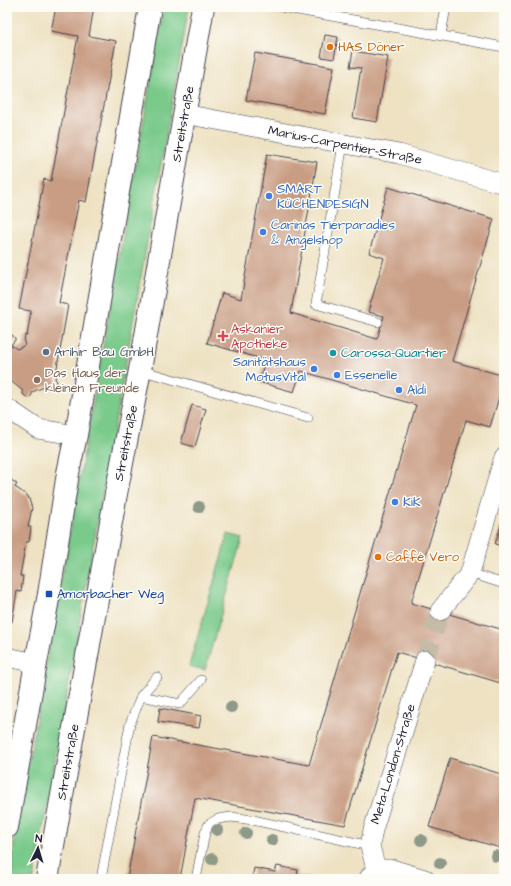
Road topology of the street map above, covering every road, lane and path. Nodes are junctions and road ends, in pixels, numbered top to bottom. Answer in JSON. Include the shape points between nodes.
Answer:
{"nodes":[{"id":1,"x":150,"y":7,"type":"edge"},
{"id":2,"x":203,"y":7,"type":"edge"},
{"id":3,"x":281,"y":7,"type":"edge"},
{"id":4,"x":446,"y":7,"type":"edge"},
{"id":5,"x":441,"y":35,"type":"junction"},
{"id":6,"x":504,"y":47,"type":"edge"},
{"id":7,"x":184,"y":114,"type":"junction"},
{"id":8,"x":343,"y":144,"type":"junction"},
{"id":9,"x":504,"y":184,"type":"edge"},
{"id":10,"x":378,"y":322,"type":"dead end"},
{"id":11,"x":140,"y":370,"type":"junction"},
{"id":12,"x":7,"y":408,"type":"edge"},
{"id":13,"x":308,"y":418,"type":"dead end"},
{"id":14,"x":76,"y":435,"type":"junction"},
{"id":15,"x":504,"y":458,"type":"edge"},
{"id":16,"x":470,"y":573,"type":"junction"},
{"id":17,"x":504,"y":584,"type":"edge"},
{"id":18,"x":440,"y":611,"type":"tunnel mouth"},
{"id":19,"x":7,"y":657,"type":"edge"},
{"id":20,"x":425,"y":660,"type":"tunnel mouth"},
{"id":21,"x":36,"y":663,"type":"junction"},
{"id":22,"x":156,"y":677,"type":"dead end"},
{"id":23,"x":201,"y":680,"type":"dead end"},
{"id":24,"x":141,"y":696,"type":"junction"},
{"id":25,"x":7,"y":827,"type":"edge"},
{"id":26,"x":370,"y":846,"type":"junction"},
{"id":27,"x":372,"y":874,"type":"edge"},
{"id":28,"x":47,"y":879,"type":"edge"},
{"id":29,"x":101,"y":879,"type":"edge"},
{"id":30,"x":196,"y":879,"type":"edge"},
{"id":31,"x":425,"y":879,"type":"edge"}],
"edges":[{"from":1,"to":14,"type":"main road"},
{"from":2,"to":7,"type":"main road","name":"Streitstraße"},
{"from":3,"to":5,"type":"lane"},
{"from":4,"to":5,"type":"lane"},
{"from":5,"to":6,"type":"lane"},
{"from":7,"to":8,"type":"street","name":"Marius-Carpentier-Straße"},
{"from":7,"to":11,"type":"main road","name":"Streitstraße"},
{"from":8,"to":9,"type":"street","name":"Marius-Carpentier-Straße","via":[[399,154]]},
{"from":8,"to":10,"type":"lane","via":[[316,304]]},
{"from":11,"to":13,"type":"lane"},
{"from":11,"to":28,"type":"main road","name":"Streitstraße"},
{"from":12,"to":14,"type":"street","via":[[38,429]]},
{"from":14,"to":21,"type":"main road"},
{"from":15,"to":16,"type":"street"},
{"from":16,"to":17,"type":"lane"},
{"from":16,"to":18,"type":"street"},
{"from":19,"to":21,"type":"street"},
{"from":20,"to":26,"type":"street","name":"Meta-London-Straße"},
{"from":21,"to":25,"type":"main road"},
{"from":22,"to":24,"type":"lane"},
{"from":23,"to":24,"type":"lane","via":[[180,704]]},
{"from":24,"to":29,"type":"lane","via":[[130,724]]},
{"from":26,"to":27,"type":"street","name":"Meta-London-Straße"},
{"from":26,"to":30,"type":"lane","via":[[253,820],[218,818],[209,824],[205,833]]},
{"from":27,"to":31,"type":"street","via":[[392,869]]}]}
